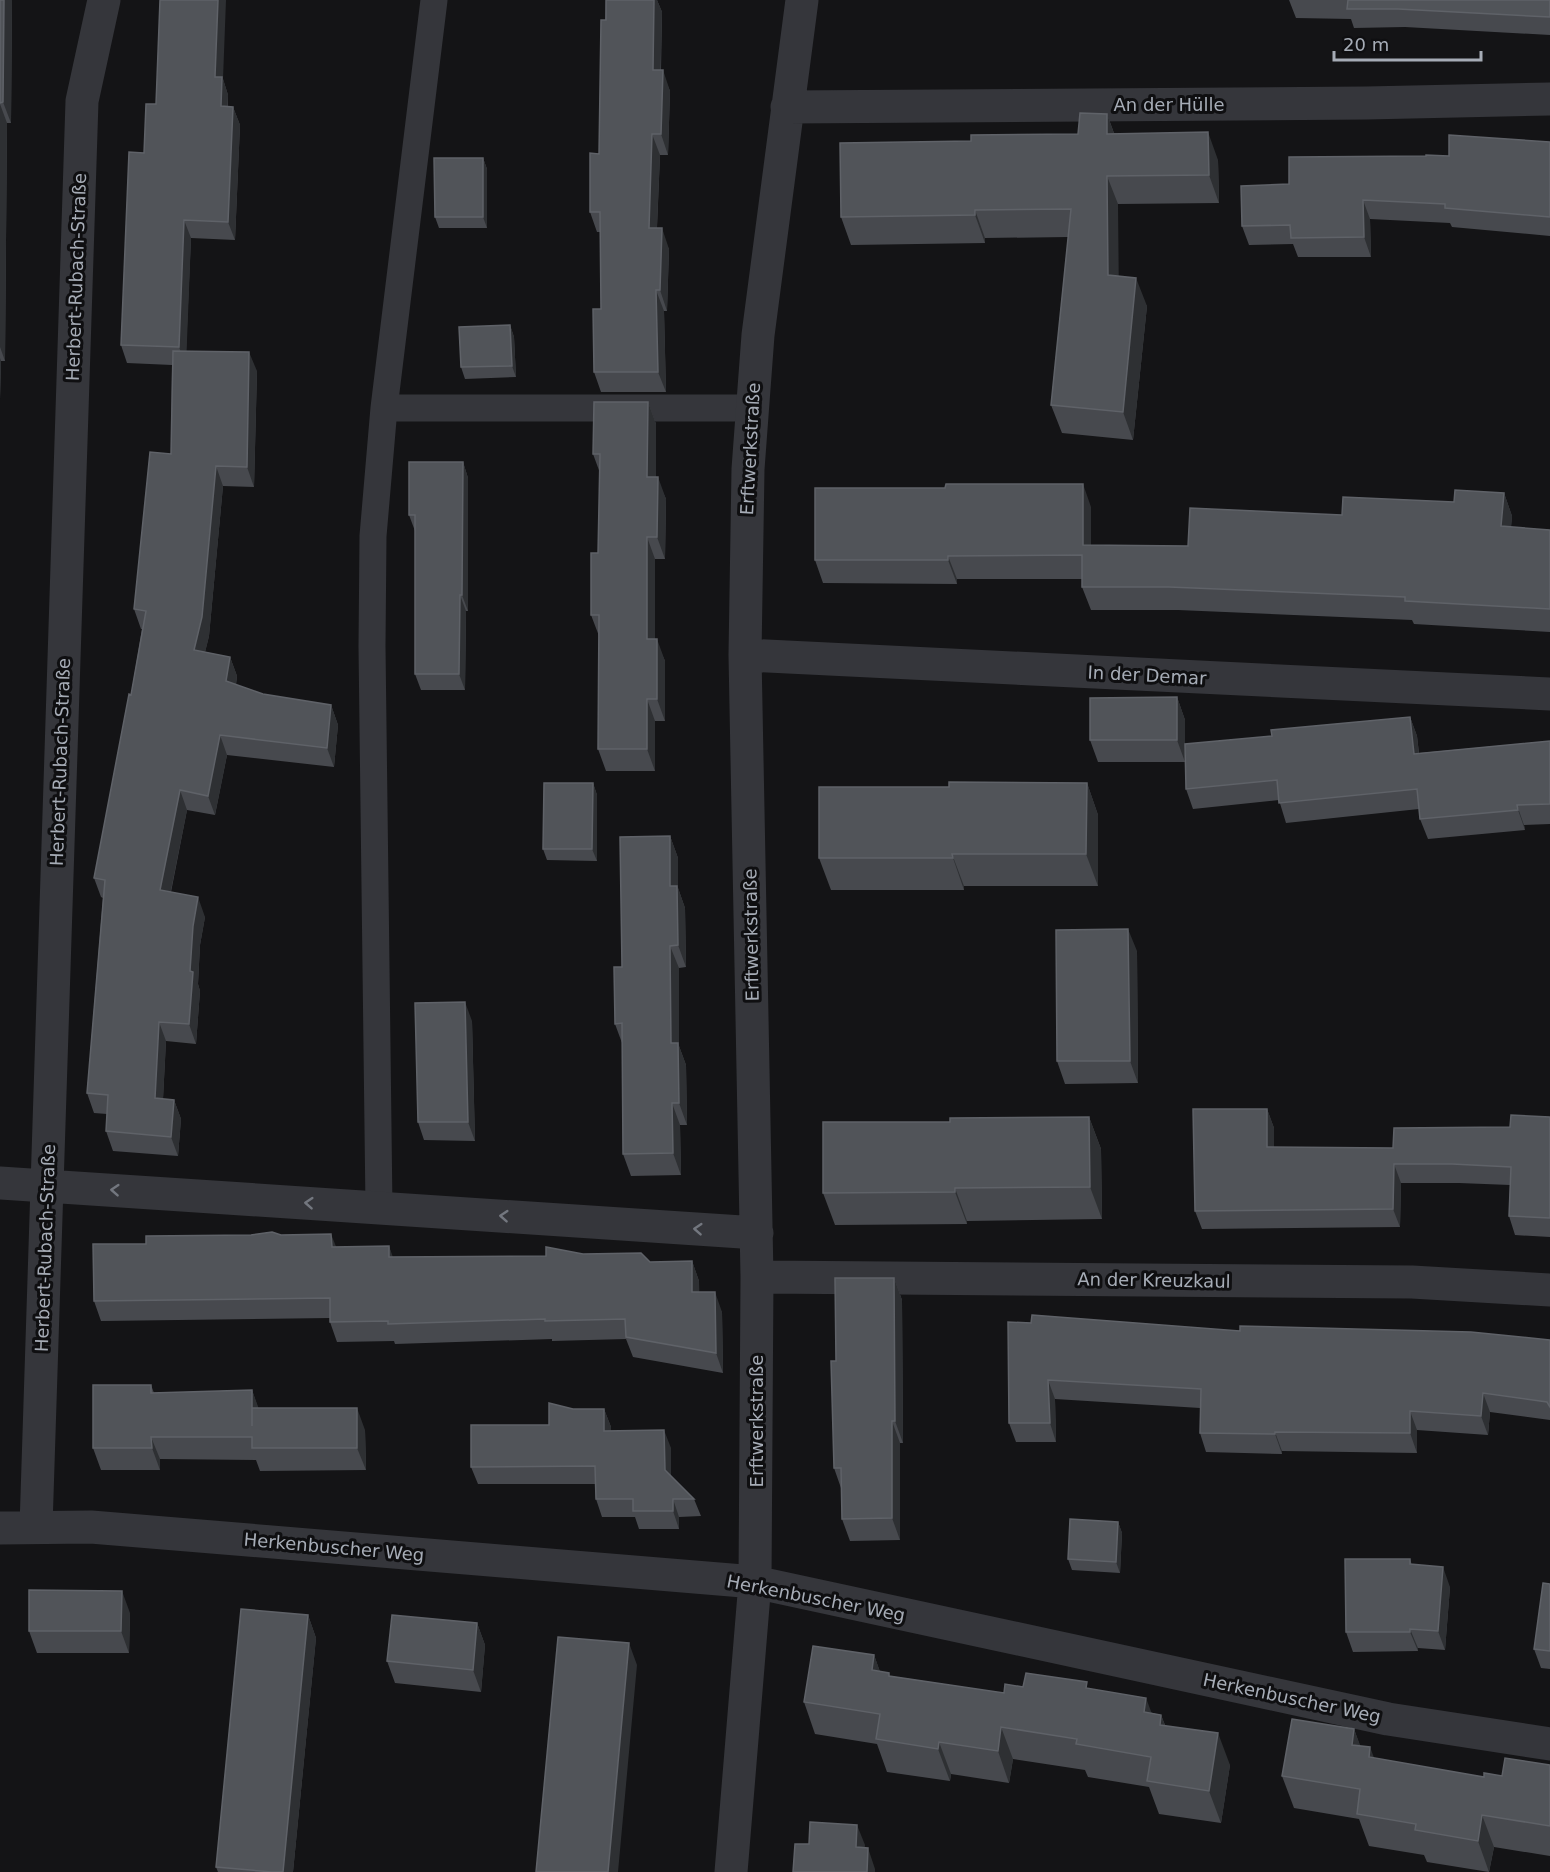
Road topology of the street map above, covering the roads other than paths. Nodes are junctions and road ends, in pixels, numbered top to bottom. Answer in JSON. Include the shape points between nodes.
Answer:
{"nodes":[{"id":1,"x":104,"y":0,"type":"edge"},
{"id":2,"x":434,"y":0,"type":"edge"},
{"id":3,"x":802,"y":0,"type":"edge"},
{"id":4,"x":1550,"y":99,"type":"edge"},
{"id":5,"x":787,"y":107,"type":"junction"},
{"id":6,"x":384,"y":408,"type":"junction"},
{"id":7,"x":752,"y":408,"type":"junction"},
{"id":8,"x":745,"y":656,"type":"junction"},
{"id":9,"x":1550,"y":694,"type":"edge"},
{"id":10,"x":0,"y":1183,"type":"edge"},
{"id":11,"x":47,"y":1185,"type":"junction"},
{"id":12,"x":379,"y":1208,"type":"junction"},
{"id":13,"x":757,"y":1233,"type":"junction"},
{"id":14,"x":757,"y":1276,"type":"junction"},
{"id":15,"x":1550,"y":1290,"type":"edge"},
{"id":16,"x":36,"y":1527,"type":"junction"},
{"id":17,"x":0,"y":1528,"type":"edge"},
{"id":18,"x":755,"y":1582,"type":"junction"},
{"id":19,"x":1550,"y":1744,"type":"edge"},
{"id":20,"x":731,"y":1872,"type":"edge"}],
"edges":[{"from":1,"to":11,"type":"street","name":"Herbert-Rubach-Straße","via":[[82,101]]},
{"from":2,"to":6,"type":"lane"},
{"from":3,"to":5,"type":"street","name":"Erftwerkstraße"},
{"from":4,"to":5,"type":"street","name":"An der Hülle"},
{"from":5,"to":7,"type":"street","name":"Erftwerkstraße"},
{"from":6,"to":7,"type":"lane"},
{"from":6,"to":12,"type":"lane","via":[[376,483],[372,591]]},
{"from":7,"to":8,"type":"street","name":"Erftwerkstraße"},
{"from":8,"to":9,"type":"street","name":"In der Demar"},
{"from":8,"to":13,"type":"street","name":"Erftwerkstraße"},
{"from":10,"to":11,"type":"street"},
{"from":12,"to":11,"type":"street","one_way":true},
{"from":11,"to":16,"type":"street","name":"Herbert-Rubach-Straße"},
{"from":13,"to":12,"type":"street","one_way":true},
{"from":13,"to":14,"type":"street","name":"Erftwerkstraße"},
{"from":14,"to":15,"type":"street","name":"An der Kreuzkaul","via":[[1412,1282]]},
{"from":14,"to":18,"type":"street","name":"Erftwerkstraße"},
{"from":16,"to":17,"type":"street","name":"Herkenbuscher Weg"},
{"from":16,"to":18,"type":"street","name":"Herkenbuscher Weg","via":[[91,1527]]},
{"from":18,"to":19,"type":"street","name":"Herkenbuscher Weg","via":[[1388,1719]]},
{"from":18,"to":20,"type":"street","name":"Erftwerkstraße"}]}
